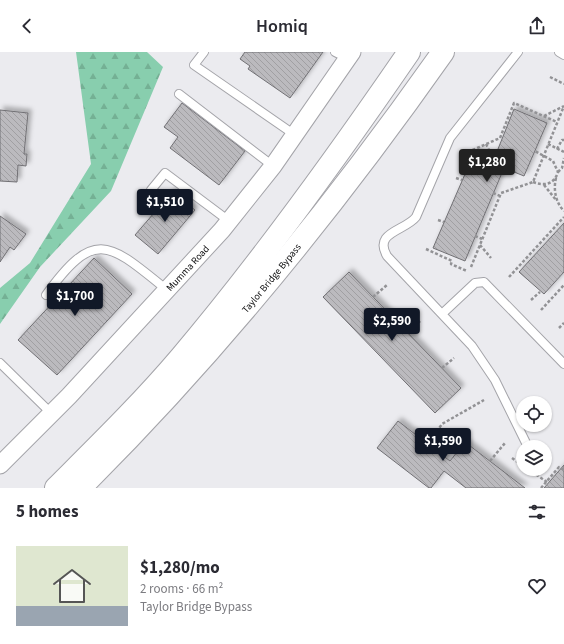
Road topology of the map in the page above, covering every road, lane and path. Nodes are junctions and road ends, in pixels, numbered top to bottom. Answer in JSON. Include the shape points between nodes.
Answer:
{"nodes":[{"id":1,"x":204,"y":52,"type":"edge"},
{"id":2,"x":409,"y":52,"type":"edge"},
{"id":3,"x":443,"y":52,"type":"edge"},
{"id":4,"x":518,"y":52,"type":"edge"},
{"id":5,"x":559,"y":52,"type":"edge"},
{"id":6,"x":345,"y":54,"type":"edge"},
{"id":7,"x":564,"y":55,"type":"edge"},
{"id":8,"x":550,"y":77,"type":"dead end"},
{"id":9,"x":564,"y":84,"type":"edge"},
{"id":10,"x":178,"y":94,"type":"dead end"},
{"id":11,"x":544,"y":116,"type":"junction"},
{"id":12,"x":557,"y":122,"type":"junction"},
{"id":13,"x":295,"y":136,"type":"junction"},
{"id":14,"x":564,"y":140,"type":"edge"},
{"id":15,"x":486,"y":144,"type":"junction"},
{"id":16,"x":548,"y":144,"type":"junction"},
{"id":17,"x":557,"y":149,"type":"junction"},
{"id":18,"x":468,"y":152,"type":"dead end"},
{"id":19,"x":535,"y":152,"type":"dead end"},
{"id":20,"x":564,"y":152,"type":"edge"},
{"id":21,"x":543,"y":155,"type":"junction"},
{"id":22,"x":493,"y":158,"type":"dead end"},
{"id":23,"x":564,"y":158,"type":"edge"},
{"id":24,"x":554,"y":162,"type":"junction"},
{"id":25,"x":562,"y":162,"type":"junction"},
{"id":26,"x":273,"y":166,"type":"junction"},
{"id":27,"x":563,"y":168,"type":"edge"},
{"id":28,"x":558,"y":172,"type":"junction"},
{"id":29,"x":557,"y":176,"type":"junction"},
{"id":30,"x":456,"y":178,"type":"dead end"},
{"id":31,"x":462,"y":180,"type":"dead end"},
{"id":32,"x":533,"y":182,"type":"junction"},
{"id":33,"x":544,"y":185,"type":"junction"},
{"id":34,"x":151,"y":190,"type":"dead end"},
{"id":35,"x":493,"y":194,"type":"dead end"},
{"id":36,"x":500,"y":196,"type":"junction"},
{"id":37,"x":558,"y":204,"type":"junction"},
{"id":38,"x":564,"y":211,"type":"edge"},
{"id":39,"x":564,"y":217,"type":"edge"},
{"id":40,"x":438,"y":220,"type":"dead end"},
{"id":41,"x":229,"y":221,"type":"junction"},
{"id":42,"x":444,"y":222,"type":"dead end"},
{"id":43,"x":475,"y":236,"type":"dead end"},
{"id":44,"x":482,"y":239,"type":"junction"},
{"id":45,"x":480,"y":245,"type":"junction"},
{"id":46,"x":426,"y":249,"type":"dead end"},
{"id":47,"x":490,"y":258,"type":"dead end"},
{"id":48,"x":471,"y":267,"type":"dead end"},
{"id":49,"x":467,"y":271,"type":"dead end"},
{"id":50,"x":509,"y":277,"type":"dead end"},
{"id":51,"x":386,"y":285,"type":"dead end"},
{"id":52,"x":564,"y":285,"type":"edge"},
{"id":53,"x":167,"y":290,"type":"junction"},
{"id":54,"x":540,"y":292,"type":"dead end"},
{"id":55,"x":46,"y":295,"type":"dead end"},
{"id":56,"x":373,"y":297,"type":"dead end"},
{"id":57,"x":531,"y":300,"type":"dead end"},
{"id":58,"x":541,"y":310,"type":"dead end"},
{"id":59,"x":443,"y":313,"type":"junction"},
{"id":60,"x":420,"y":321,"type":"dead end"},
{"id":61,"x":564,"y":323,"type":"edge"},
{"id":62,"x":559,"y":328,"type":"dead end"},
{"id":63,"x":408,"y":333,"type":"dead end"},
{"id":64,"x":454,"y":358,"type":"dead end"},
{"id":65,"x":0,"y":363,"type":"edge"},
{"id":66,"x":564,"y":364,"type":"edge"},
{"id":67,"x":442,"y":368,"type":"dead end"},
{"id":68,"x":484,"y":400,"type":"dead end"},
{"id":69,"x":52,"y":414,"type":"junction"},
{"id":70,"x":525,"y":440,"type":"edge"},
{"id":71,"x":505,"y":443,"type":"dead end"},
{"id":72,"x":428,"y":444,"type":"dead end"},
{"id":73,"x":512,"y":458,"type":"dead end"},
{"id":74,"x":490,"y":461,"type":"dead end"},
{"id":75,"x":516,"y":461,"type":"edge"},
{"id":76,"x":0,"y":465,"type":"edge"},
{"id":77,"x":564,"y":470,"type":"edge"},
{"id":78,"x":538,"y":476,"type":"edge"},
{"id":79,"x":547,"y":482,"type":"junction"},
{"id":80,"x":56,"y":488,"type":"edge"},
{"id":81,"x":80,"y":488,"type":"edge"},
{"id":82,"x":541,"y":488,"type":"edge"}],
"edges":[{"from":1,"to":13,"type":"lane","via":[[194,66]]},
{"from":2,"to":80,"type":"main road","name":"Taylor Bridge Bypass","via":[[302,204],[222,308],[145,397]]},
{"from":3,"to":81,"type":"main road","name":"Taylor Bridge Bypass","via":[[357,171],[270,279],[158,409]]},
{"from":4,"to":59,"type":"lane","via":[[450,138],[416,217],[384,240],[386,256]]},
{"from":5,"to":7,"type":"lane"},
{"from":6,"to":13,"type":"street","name":"Mumma Road"},
{"from":8,"to":9,"type":"path"},
{"from":10,"to":26,"type":"lane"},
{"from":11,"to":12,"type":"path"},
{"from":11,"to":12,"type":"path","via":[[564,106]]},
{"from":11,"to":15,"type":"path","via":[[514,103],[501,137]]},
{"from":12,"to":16,"type":"path"},
{"from":13,"to":26,"type":"street","name":"Mumma Road"},
{"from":14,"to":17,"type":"path"},
{"from":15,"to":18,"type":"path"},
{"from":15,"to":22,"type":"path"},
{"from":16,"to":17,"type":"path"},
{"from":16,"to":21,"type":"path"},
{"from":17,"to":20,"type":"path"},
{"from":19,"to":21,"type":"path"},
{"from":21,"to":24,"type":"path"},
{"from":21,"to":32,"type":"path"},
{"from":23,"to":25,"type":"path"},
{"from":24,"to":25,"type":"path"},
{"from":24,"to":28,"type":"path"},
{"from":25,"to":27,"type":"path"},
{"from":26,"to":41,"type":"street","name":"Mumma Road"},
{"from":27,"to":28,"type":"path"},
{"from":28,"to":29,"type":"path"},
{"from":29,"to":33,"type":"path","via":[[552,182]]},
{"from":29,"to":37,"type":"path","via":[[554,184]]},
{"from":30,"to":31,"type":"path"},
{"from":32,"to":33,"type":"path"},
{"from":32,"to":36,"type":"path"},
{"from":33,"to":37,"type":"path"},
{"from":34,"to":41,"type":"lane","via":[[165,173]]},
{"from":35,"to":36,"type":"path"},
{"from":36,"to":44,"type":"path"},
{"from":37,"to":38,"type":"path"},
{"from":39,"to":50,"type":"path"},
{"from":40,"to":42,"type":"path"},
{"from":41,"to":53,"type":"street","name":"Mumma Road"},
{"from":43,"to":44,"type":"path"},
{"from":44,"to":45,"type":"path"},
{"from":45,"to":47,"type":"path"},
{"from":45,"to":48,"type":"path"},
{"from":46,"to":49,"type":"path"},
{"from":51,"to":56,"type":"path"},
{"from":52,"to":58,"type":"path"},
{"from":53,"to":55,"type":"lane","via":[[112,250],[102,248],[86,251],[80,256]]},
{"from":53,"to":69,"type":"street","name":"Mumma Road"},
{"from":54,"to":57,"type":"path"},
{"from":59,"to":66,"type":"lane","via":[[475,284],[484,282]]},
{"from":59,"to":70,"type":"lane","via":[[472,346],[495,380]]},
{"from":60,"to":63,"type":"path"},
{"from":61,"to":62,"type":"path"},
{"from":64,"to":67,"type":"path"},
{"from":65,"to":69,"type":"lane"},
{"from":68,"to":72,"type":"path","via":[[442,424]]},
{"from":69,"to":76,"type":"street","name":"Mumma Road"},
{"from":71,"to":74,"type":"path"},
{"from":73,"to":75,"type":"path"},
{"from":77,"to":79,"type":"path","via":[[559,467]]},
{"from":78,"to":79,"type":"path"},
{"from":79,"to":82,"type":"path"}]}
